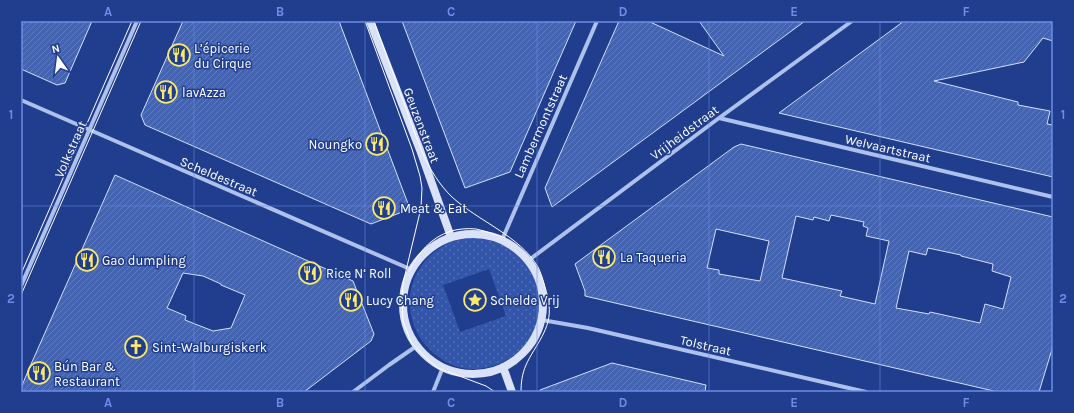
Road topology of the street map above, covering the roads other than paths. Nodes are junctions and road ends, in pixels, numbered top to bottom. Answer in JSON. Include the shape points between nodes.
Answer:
{"nodes":[{"id":1,"x":137,"y":21,"type":"edge"},
{"id":2,"x":370,"y":21,"type":"edge"},
{"id":3,"x":598,"y":21,"type":"edge"},
{"id":4,"x":852,"y":21,"type":"edge"},
{"id":5,"x":21,"y":100,"type":"edge"},
{"id":6,"x":719,"y":118,"type":"junction"},
{"id":7,"x":89,"y":131,"type":"junction"},
{"id":8,"x":1053,"y":197,"type":"edge"},
{"id":9,"x":451,"y":238,"type":"junction"},
{"id":10,"x":502,"y":240,"type":"junction"},
{"id":11,"x":529,"y":260,"type":"junction"},
{"id":12,"x":410,"y":269,"type":"junction"},
{"id":13,"x":21,"y":286,"type":"edge"},
{"id":14,"x":542,"y":320,"type":"junction"},
{"id":15,"x":415,"y":347,"type":"junction"},
{"id":16,"x":443,"y":367,"type":"junction"},
{"id":17,"x":503,"y":367,"type":"junction"},
{"id":18,"x":353,"y":392,"type":"edge"},
{"id":19,"x":433,"y":392,"type":"edge"},
{"id":20,"x":512,"y":392,"type":"edge"},
{"id":21,"x":866,"y":392,"type":"edge"}],
"edges":[{"from":1,"to":7,"type":"street","name":"Volkstraat"},
{"from":2,"to":9,"type":"street","name":"Geuzenstraat"},
{"from":3,"to":10,"type":"street","name":"Lambermontstraat"},
{"from":4,"to":6,"type":"street","name":"Vrijheidstraat"},
{"from":5,"to":7,"type":"street","name":"Scheldestraat"},
{"from":6,"to":8,"type":"street","name":"Welvaartstraat"},
{"from":6,"to":11,"type":"street","name":"Vrijheidstraat"},
{"from":7,"to":12,"type":"street","name":"Scheldestraat"},
{"from":7,"to":13,"type":"street","name":"Volkstraat"},
{"from":9,"to":10,"type":"street","via":[[477,234]]},
{"from":9,"to":12,"type":"street","via":[[429,250]]},
{"from":10,"to":11,"type":"street"},
{"from":11,"to":14,"type":"street","via":[[536,271],[543,295]]},
{"from":12,"to":15,"type":"street","via":[[403,300],[404,316]]},
{"from":14,"to":17,"type":"street","via":[[532,343],[524,353]]},
{"from":14,"to":21,"type":"street","name":"Tolstraat","via":[[588,328]]},
{"from":15,"to":16,"type":"street"},
{"from":15,"to":18,"type":"street"},
{"from":16,"to":17,"type":"street","via":[[473,374]]},
{"from":16,"to":19,"type":"street"},
{"from":17,"to":20,"type":"street"}]}
